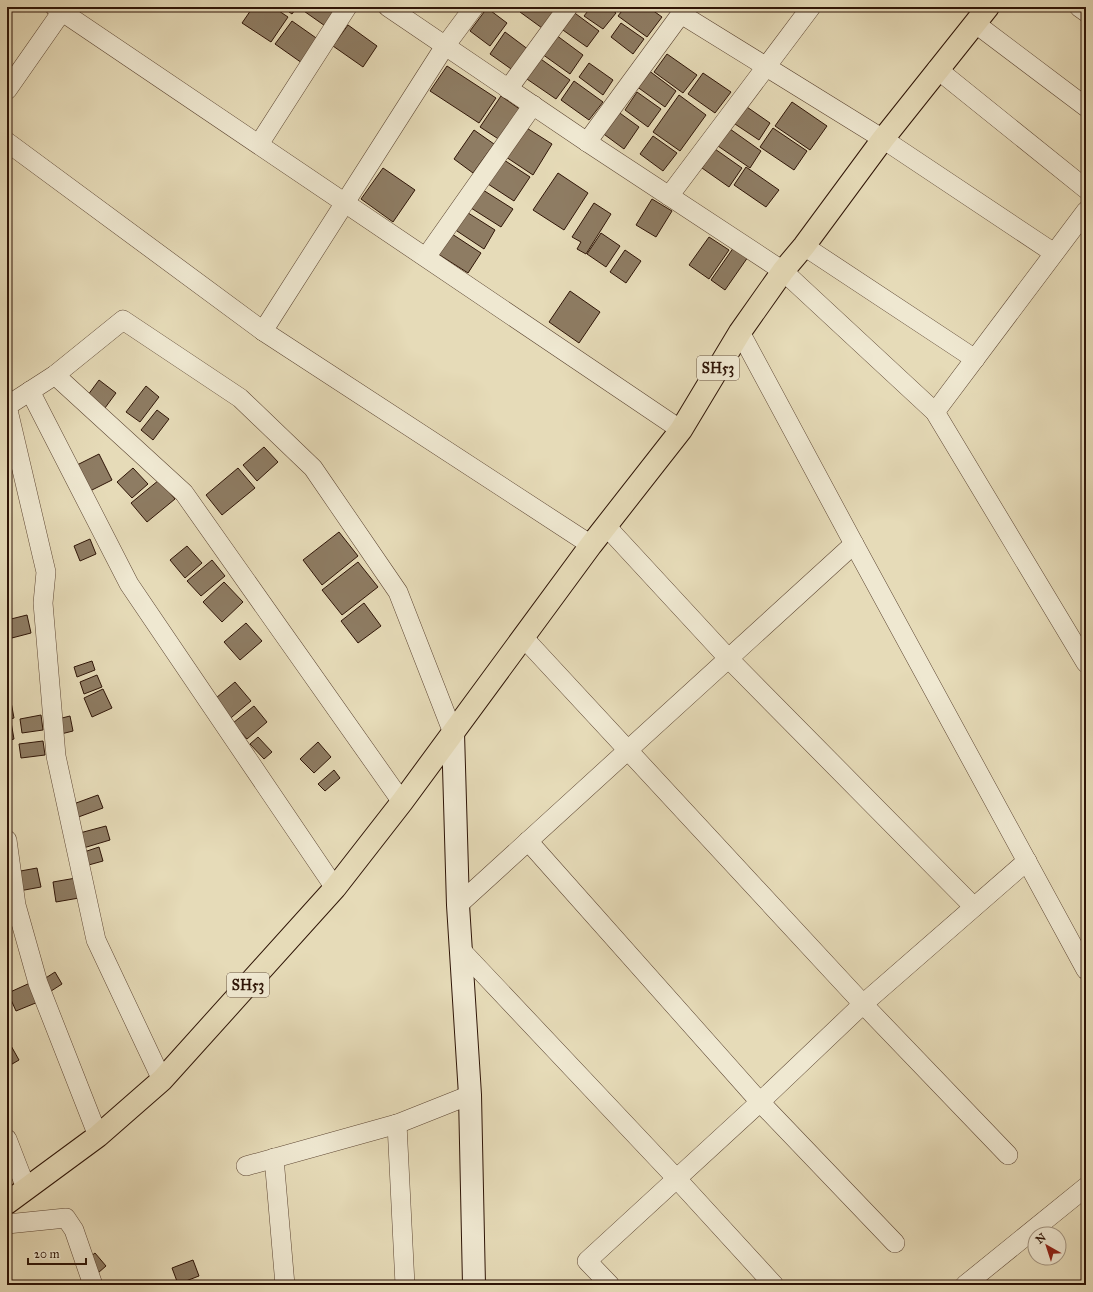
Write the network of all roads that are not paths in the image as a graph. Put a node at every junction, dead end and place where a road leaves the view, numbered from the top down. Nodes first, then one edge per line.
1 (347, 7) edge
2 (474, 7) edge
3 (568, 7) edge
4 (811, 7) edge
5 (1079, 7) edge
6 (392, 8) edge
7 (61, 9) edge
8 (684, 11) edge
9 (1086, 12) edge
10 (982, 15) edge
11 (445, 46) junction
12 (766, 67) junction
13 (937, 69) junction
14 (508, 89) junction
15 (7, 90) edge
16 (533, 105) junction
17 (1086, 107) edge
18 (882, 139) junction
19 (7, 142) edge
20 (587, 142) junction
21 (259, 144) junction
22 (1086, 189) edge
23 (670, 196) junction
24 (345, 203) junction
25 (1086, 211) edge
26 (804, 246) junction
27 (1054, 253) junction
28 (426, 257) junction
29 (783, 271) junction
30 (263, 331) junction
31 (740, 332) junction
32 (975, 358) junction
33 (55, 375) junction
34 (30, 390) junction
35 (7, 406) edge
36 (935, 412) junction
37 (680, 430) junction
38 (606, 526) junction
39 (854, 544) junction
40 (591, 545) junction
41 (523, 637) junction
42 (728, 658) junction
43 (1085, 658) edge
44 (453, 733) junction
45 (628, 750) junction
46 (402, 802) junction
47 (7, 840) edge
48 (528, 841) junction
49 (1027, 861) junction
50 (335, 888) junction
51 (458, 905) junction
52 (974, 907) junction
53 (461, 950) junction
54 (1086, 970) edge
55 (863, 1004) junction
56 (162, 1080) junction
57 (470, 1095) junction
58 (760, 1102) junction
59 (397, 1124) junction
60 (98, 1136) junction
61 (7, 1139) edge
62 (1008, 1155) dead end
63 (274, 1158) junction
64 (246, 1166) dead end
65 (677, 1179) junction
66 (1086, 1186) edge
67 (26, 1188) junction
68 (7, 1203) edge
69 (7, 1224) edge
70 (895, 1243) dead end
71 (93, 1285) edge
72 (284, 1285) edge
73 (405, 1285) edge
74 (474, 1285) edge
75 (610, 1285) edge
76 (774, 1285) edge
77 (965, 1285) edge

1 - 21 street
2 - 11 street
3 - 14 street
4 - 12 street
5 - 9 street
6 - 11 street
7 - 15 street
7 - 21 street
8 - 12 street
8 - 20 street
10 - 13 main road, SH53
10 - 17 street
11 - 14 street
11 - 24 street
12 - 18 street
12 - 23 street
13 - 18 main road, SH53
13 - 22 street
14 - 16 street
16 - 20 street
16 - 28 street
18 - 26 main road, SH53
18 - 27 street
19 - 30 street
20 - 23 street
21 - 24 street
23 - 29 street
24 - 28 street
24 - 30 street
25 - 27 street
26 - 29 main road, SH53
26 - 32 street
27 - 32 street
28 - 37 street
29 - 31 main road, SH53
29 - 36 street
30 - 40 street
31 - 37 main road, SH53
31 - 39 street
32 - 36 street
33 - 34 street
33 - 44 street
33 - 46 street
34 - 35 street
34 - 50 street
35 - 56 street
36 - 43 street
37 - 38 main road, SH53
38 - 40 main road, SH53
38 - 42 street
39 - 42 street
39 - 49 street
40 - 41 main road, SH53
41 - 44 main road, SH53
41 - 45 street
42 - 45 street
42 - 52 street
44 - 46 main road, SH53
44 - 51 street
45 - 48 street
45 - 55 street
46 - 50 main road, SH53
47 - 60 street
48 - 51 street
48 - 58 street
49 - 52 street
49 - 54 street
50 - 56 main road, SH53
51 - 53 street
52 - 55 street
53 - 57 street
53 - 65 street
55 - 58 street
55 - 62 street
56 - 60 main road, SH53
57 - 59 street
57 - 74 street
58 - 65 street
58 - 70 street
59 - 63 street
59 - 73 street
60 - 67 main road, SH53
61 - 67 street
63 - 64 street
63 - 72 street
65 - 75 street
65 - 76 street
66 - 77 street
67 - 68 main road, SH53
69 - 71 street

